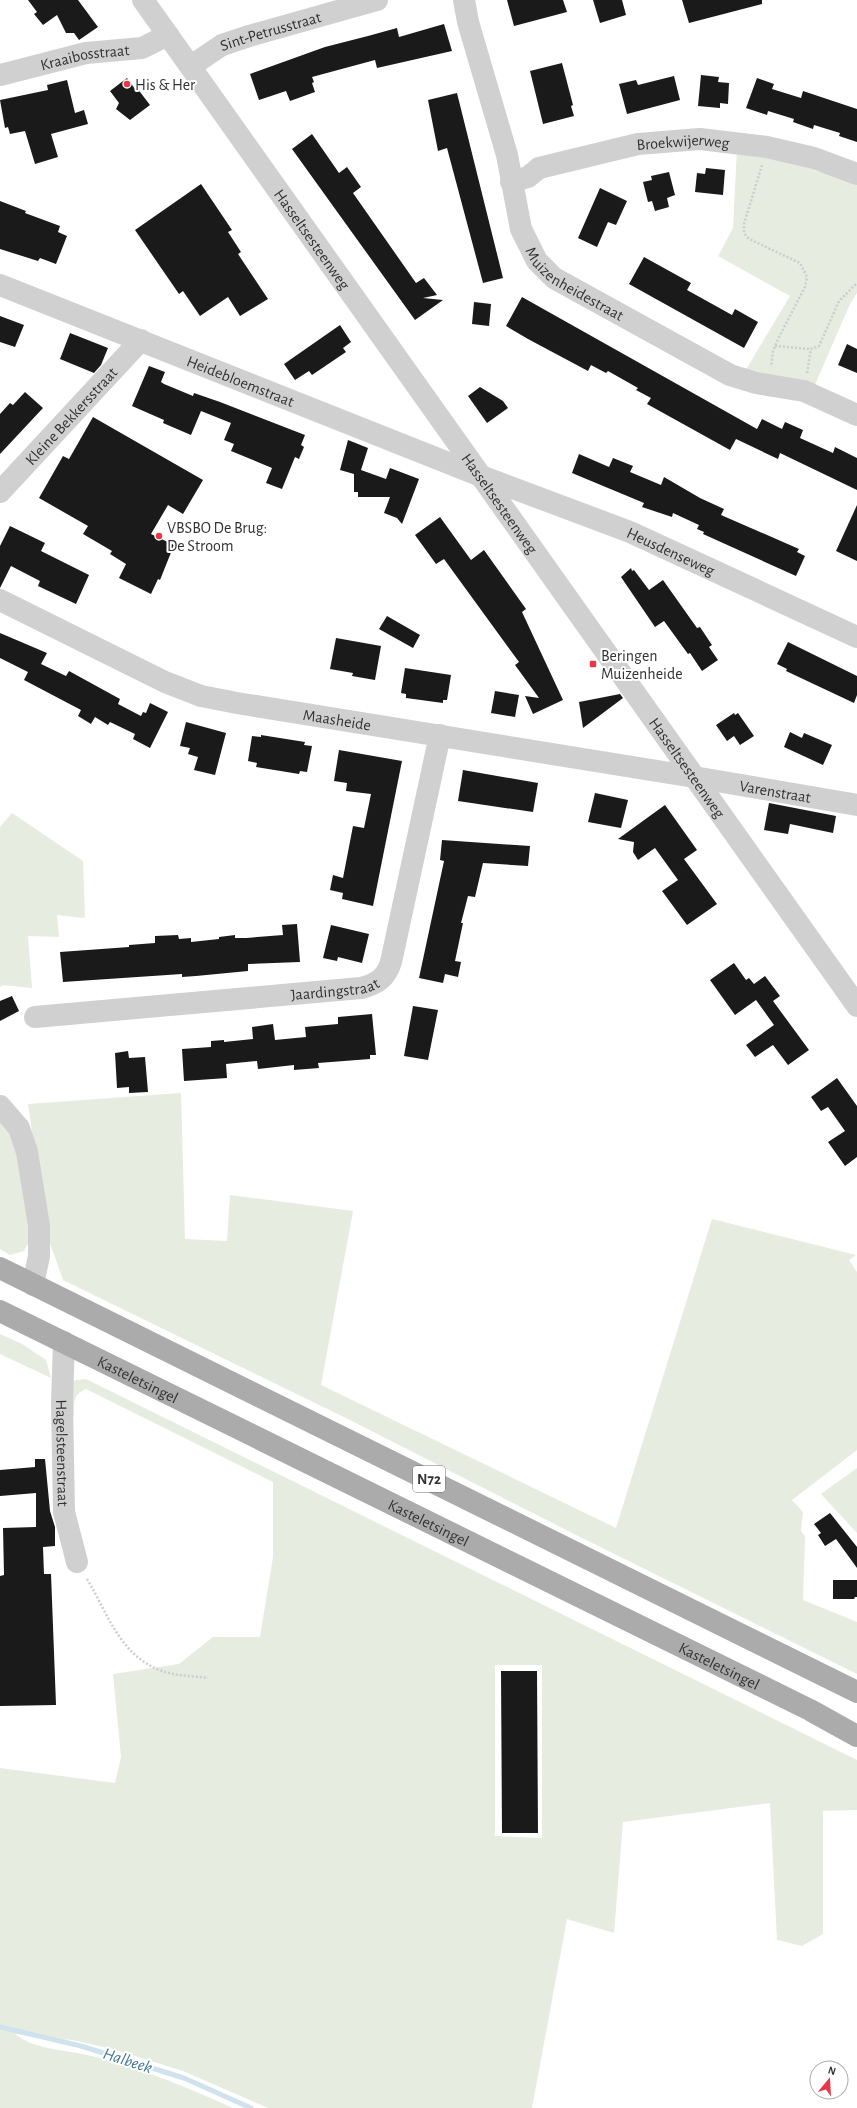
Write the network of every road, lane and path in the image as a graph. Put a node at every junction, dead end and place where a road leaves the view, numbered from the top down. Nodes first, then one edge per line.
1 (143, 0) edge
2 (377, 0) edge
3 (464, 0) edge
4 (168, 35) junction
5 (191, 66) junction
6 (0, 74) edge
7 (767, 147) junction
8 (857, 174) edge
9 (511, 182) junction
10 (857, 283) edge
11 (0, 285) edge
12 (141, 340) junction
13 (775, 346) junction
14 (811, 349) junction
15 (771, 385) junction
16 (804, 391) junction
17 (857, 415) edge
18 (481, 476) junction
19 (0, 492) edge
20 (0, 600) edge
21 (857, 637) edge
22 (440, 735) junction
23 (694, 777) junction
24 (857, 805) edge
25 (857, 1006) edge
26 (35, 1018) dead end
27 (0, 1106) edge
28 (0, 1268) edge
29 (34, 1285) junction
30 (0, 1311) edge
31 (64, 1342) junction
32 (77, 1562) joint
33 (208, 1678) dead end
34 (857, 1692) edge
35 (857, 1736) edge

1 - 4 street, Hasseltsesteenweg
2 - 5 street, Sint-Petrusstraat
3 - 9 street, Muizenheidestraat
4 - 5 street, Hasseltsesteenweg
4 - 6 street, Kraaibosstraat
5 - 18 street, Hasseltsesteenweg
7 - 8 street, Broekwijerweg
7 - 9 street, Broekwijerweg
7 - 13 path
9 - 15 street, Muizenheidestraat
10 - 14 path
11 - 12 street, Heidebloemstraat
12 - 18 street, Heidebloemstraat
12 - 19 street, Kleine Bekkersstraat
13 - 14 path
13 - 15 path
14 - 16 path
15 - 16 street, Muizenheidestraat
16 - 17 street, Muizenheidestraat
18 - 21 street, Heusdenseweg
18 - 23 street, Hasseltsesteenweg
20 - 22 street, Maasheide
22 - 23 street, Maasheide
22 - 26 street, Jaardingstraat
23 - 24 street, Varenstraat
23 - 25 street, Hasseltsesteenweg
27 - 29 street
28 - 29 main road, N72
29 - 34 main road, N72
30 - 31 main road, Kasteletsingel / N72
31 - 32 street, Hagelsteenstraat
31 - 35 main road, Kasteletsingel / N72
32 - 33 path

